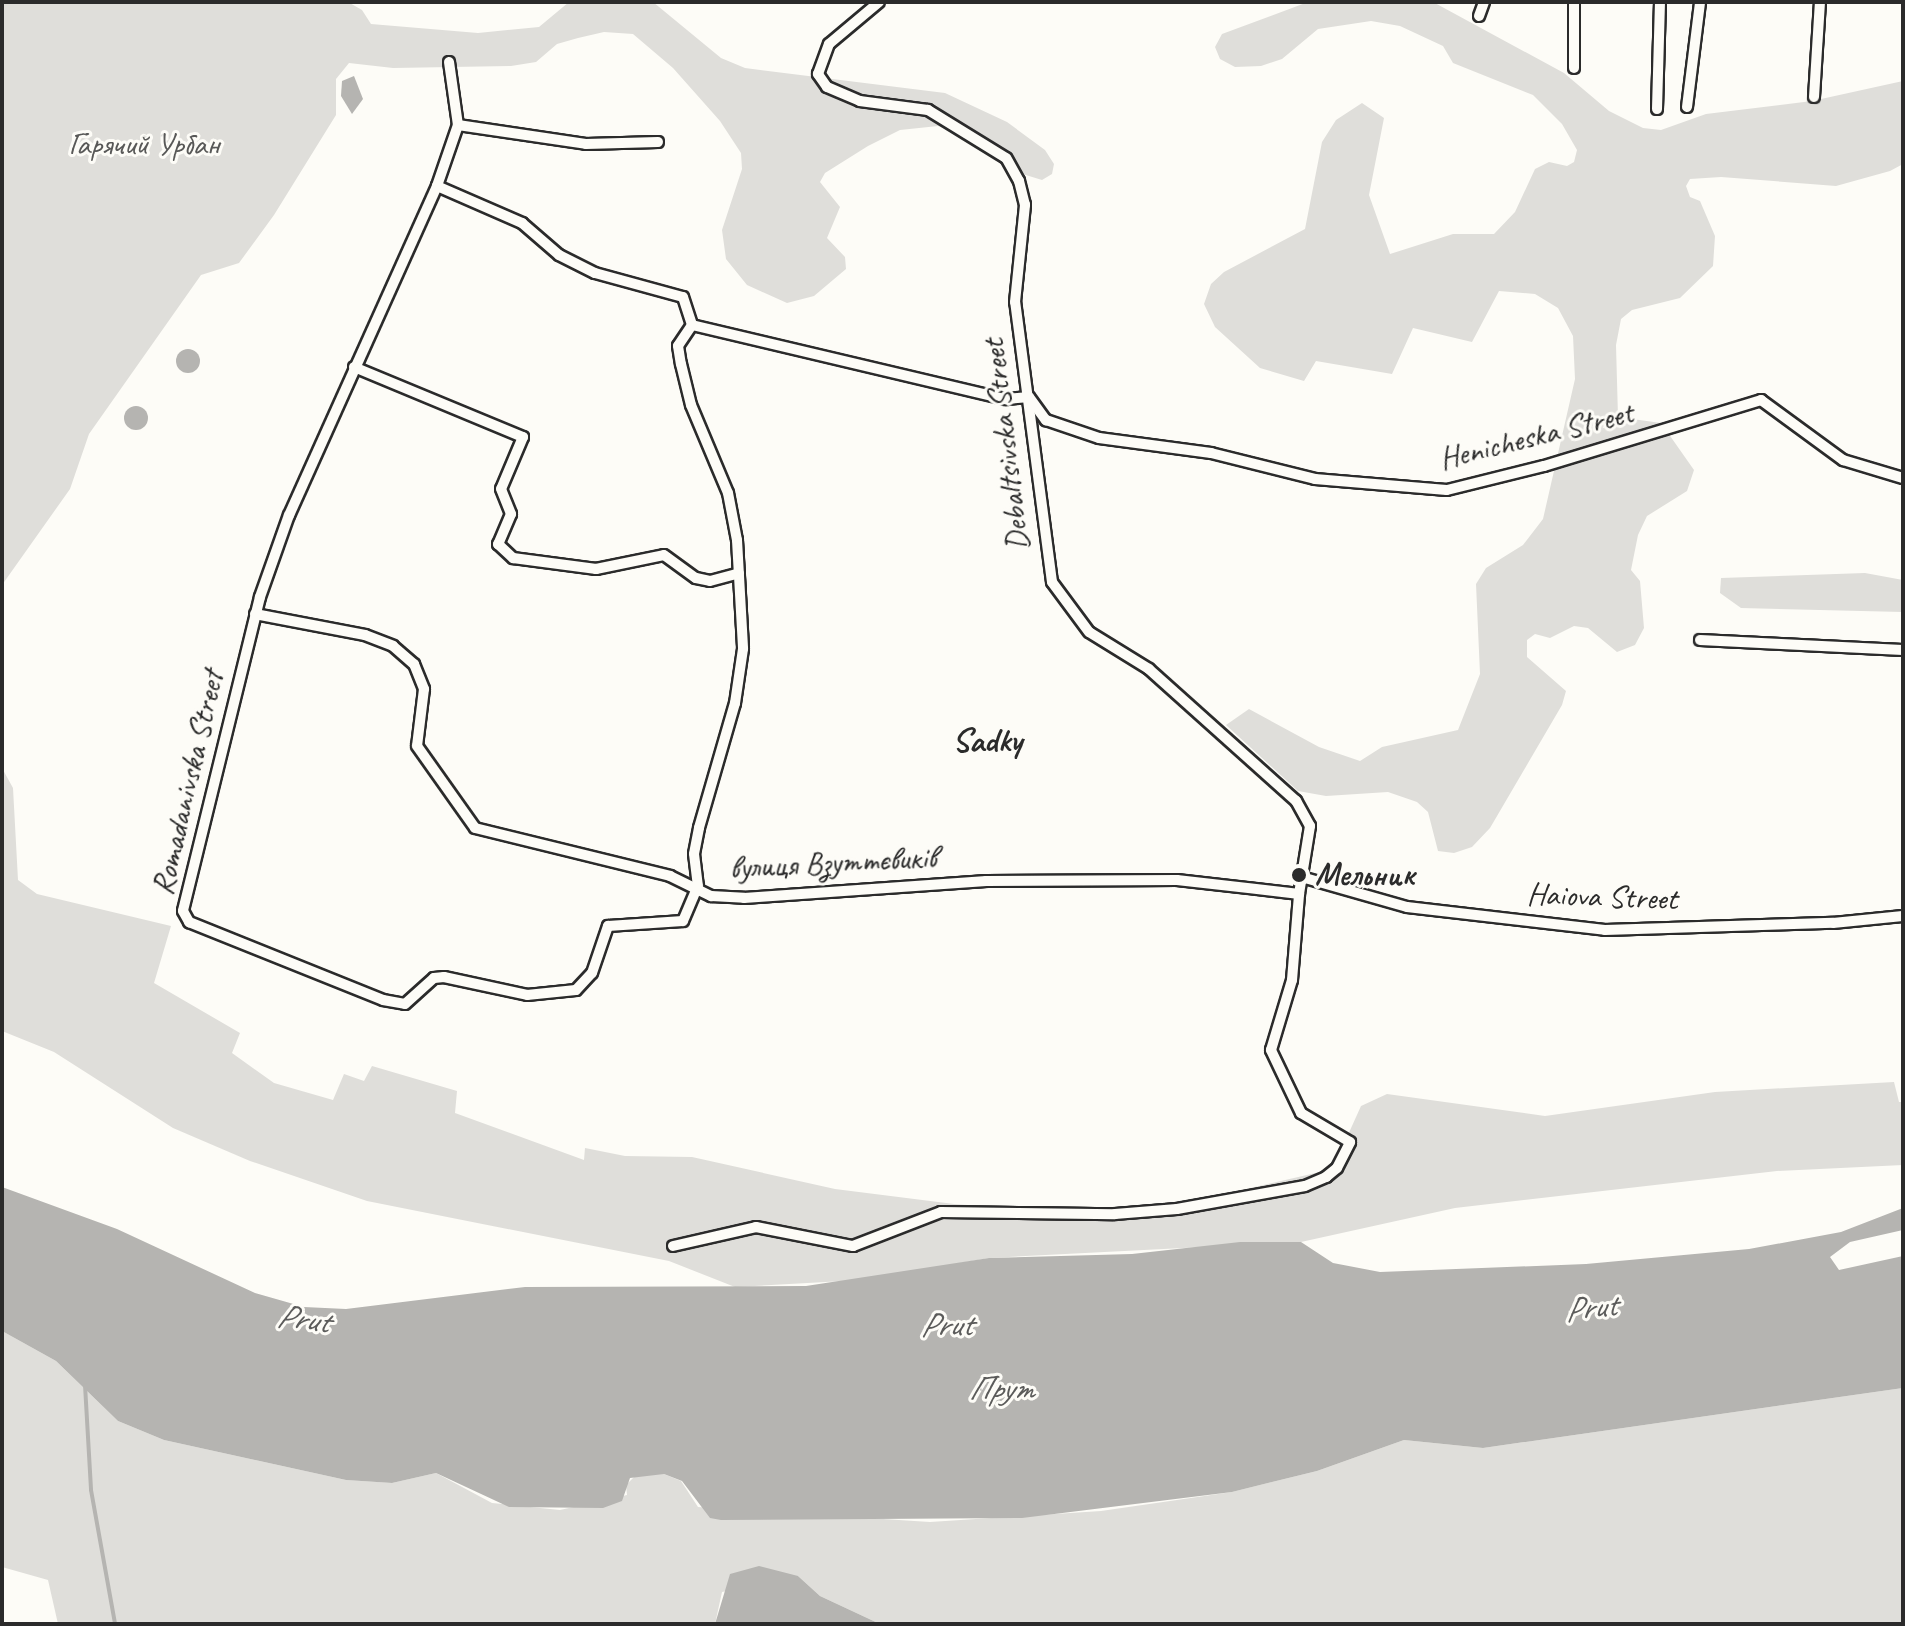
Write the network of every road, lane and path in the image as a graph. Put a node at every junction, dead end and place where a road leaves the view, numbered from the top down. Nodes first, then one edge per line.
1 (879, 2) edge
2 (1484, 2) edge
3 (1574, 2) edge
4 (1660, 2) edge
5 (1700, 2) edge
6 (1820, 2) edge
7 (1479, 16) dead end
8 (449, 62) dead end
9 (1574, 68) dead end
10 (1814, 97) dead end
11 (1687, 107) dead end
12 (1657, 109) dead end
13 (458, 125) junction
14 (658, 142) dead end
15 (437, 186) junction
16 (692, 325) junction
17 (354, 367) junction
18 (1029, 397) junction
19 (1903, 478) edge
20 (739, 573) junction
21 (255, 614) junction
22 (1700, 640) dead end
23 (1903, 650) edge
24 (1305, 878) junction
25 (698, 886) junction
26 (1299, 894) junction
27 (1903, 916) edge
28 (673, 1246) dead end

1 - 18 street, Debaltsivska Street
2 - 7 street
3 - 9 street
4 - 12 street
5 - 11 street
6 - 10 street
8 - 13 street
13 - 14 street
13 - 15 street, Romadanivska Street
15 - 16 street
15 - 17 street, Romadanivska Street
16 - 18 street
16 - 20 street, вулиця Взуттєвиків
17 - 20 street
17 - 21 street, Romadanivska Street
18 - 19 street, Henicheska Street
18 - 24 street, Debaltsivska Street
20 - 25 street, вулиця Взуттєвиків
21 - 25 street
21 - 25 street, Romadanivska Street
22 - 23 street
24 - 26 street
24 - 27 street, Haiova Street
25 - 26 street, вулиця Взуттєвиків
26 - 28 street

